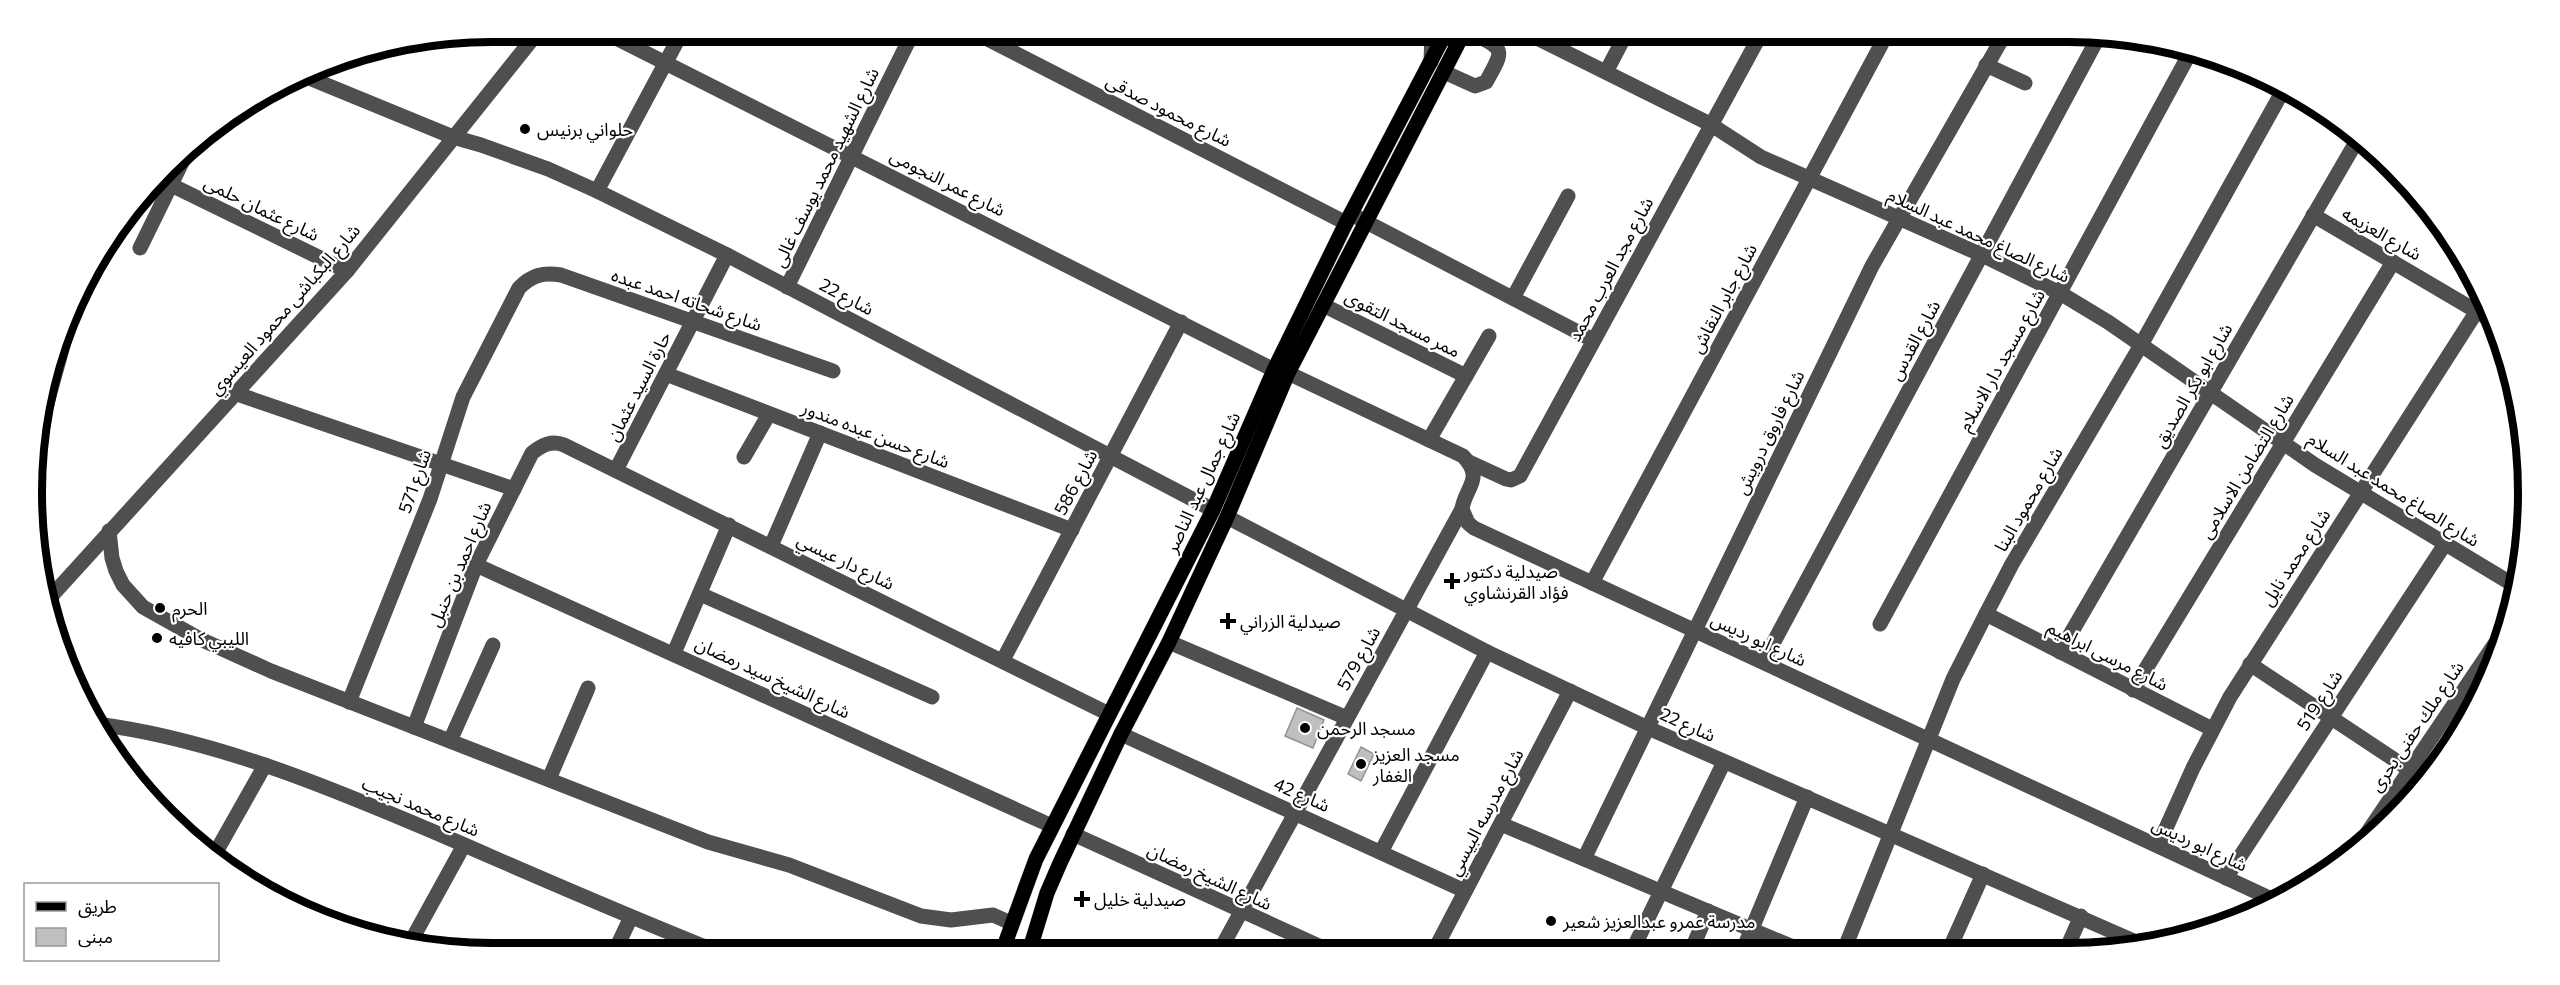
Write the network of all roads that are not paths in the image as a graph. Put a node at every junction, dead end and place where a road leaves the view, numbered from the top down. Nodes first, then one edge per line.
1 (530, 42) edge
2 (625, 42) edge
3 (677, 42) edge
4 (908, 42) edge
5 (994, 42) edge
6 (1432, 42) edge
7 (1441, 42) edge
8 (1459, 42) edge
9 (1489, 42) edge
10 (1545, 42) edge
11 (1622, 42) edge
12 (1756, 42) edge
13 (1883, 42) edge
14 (2000, 42) edge
15 (2095, 43) edge
16 (2180, 56) edge
17 (666, 62) junction
18 (1431, 62) junction
19 (1986, 65) junction
20 (1444, 72) junction
21 (1606, 72) junction
22 (313, 79) edge
23 (2025, 83) dead end
24 (2280, 95) edge
25 (1710, 124) junction
26 (453, 137) junction
27 (2354, 145) edge
28 (852, 156) junction
29 (1809, 178) junction
30 (166, 182) edge
31 (597, 191) junction
32 (1568, 196) dead end
33 (2313, 215) junction
34 (1898, 218) junction
35 (1348, 219) junction
36 (1366, 222) junction
37 (140, 248) dead end
38 (727, 255) junction
39 (1982, 255) junction
40 (2393, 262) junction
41 (347, 271) junction
42 (528, 279) joint
43 (787, 287) junction
44 (2060, 293) junction
45 (1513, 298) junction
46 (2477, 303) edge
47 (1323, 304) junction
48 (2478, 307) edge
49 (693, 321) junction
50 (1181, 322) junction
51 (1489, 336) dead end
52 (1593, 340) junction
53 (2141, 345) junction
54 (833, 371) dead end
55 (1281, 371) junction
56 (666, 374) junction
57 (1466, 376) junction
58 (2210, 392) junction
59 (237, 394) junction
60 (769, 414) junction
61 (820, 433) junction
62 (1429, 440) junction
63 (2283, 443) junction
64 (564, 445) joint
65 (744, 457) dead end
66 (1110, 457) junction
67 (1469, 462) junction
68 (442, 464) junction
69 (616, 470) junction
70 (514, 489) junction
71 (2359, 493) junction
72 (1462, 510) junction
73 (1220, 513) junction
74 (729, 525) junction
75 (1072, 530) junction
76 (109, 531) junction
77 (2445, 544) junction
78 (771, 546) junction
79 (476, 565) junction
80 (2509, 582) edge
81 (1592, 584) junction
82 (54, 593) edge
83 (700, 594) junction
84 (1407, 611) junction
85 (1986, 614) junction
86 (1880, 624) dead end
87 (1695, 631) junction
88 (1169, 642) junction
89 (493, 645) dead end
90 (1487, 652) junction
91 (2060, 652) junction
92 (674, 653) junction
93 (2488, 655) edge
94 (1003, 660) junction
95 (1763, 662) junction
96 (2250, 664) junction
97 (588, 688) dead end
98 (2133, 690) junction
99 (1570, 692) junction
100 (932, 697) dead end
101 (349, 702) junction
102 (1109, 714) junction
103 (1347, 718) junction
104 (2331, 718) junction
105 (107, 726) edge
106 (414, 727) junction
107 (1648, 728) junction
108 (2212, 729) junction
109 (1121, 734) junction
110 (1929, 740) junction
111 (450, 741) junction
112 (1724, 762) junction
113 (265, 765) junction
114 (2410, 770) junction
115 (549, 778) junction
116 (1807, 797) junction
117 (1296, 812) junction
118 (2375, 821) edge
119 (1500, 824) junction
120 (1052, 826) junction
121 (1073, 834) junction
122 (1891, 834) junction
123 (464, 845) junction
124 (2158, 846) junction
125 (218, 850) edge
126 (1381, 852) junction
127 (1584, 859) junction
128 (1983, 874) junction
129 (2226, 878) junction
130 (1465, 891) junction
131 (1661, 891) junction
132 (2267, 897) edge
133 (1708, 911) junction
134 (1241, 912) junction
135 (2081, 916) junction
136 (631, 917) junction
137 (1011, 923) junction
138 (1752, 930) junction
139 (414, 936) edge
140 (2130, 938) edge
141 (619, 943) edge
142 (695, 943) edge
143 (1005, 943) edge
144 (1032, 943) edge
145 (1224, 943) edge
146 (1312, 943) edge
147 (1438, 943) edge
148 (1636, 943) edge
149 (1694, 943) edge
150 (1746, 943) edge
151 (1782, 943) edge
152 (1847, 943) edge
153 (1952, 943) edge
154 (2069, 943) edge

1 - 26 street, شارع البكباشى محمود العيسوي
2 - 17 street, شارع عمر النجومى
3 - 17 street
4 - 28 street, شارع الشهيد محمد يوسف غالى
5 - 35 street, شارع محمود صدقى
6 - 18 street
7 - 18 main road, شارع جمال عبد الناصر
8 - 20 main road, شارع جمال عبد الناصر
9 - 20 street
10 - 21 street, شارع الصاغ محمد عبد السلام
11 - 21 street
12 - 25 street, شارع مجد العرب محمد
13 - 29 street, شارع جابر النقاش
14 - 19 street, شارع فاروق درويش
15 - 39 street, شارع القدس
16 - 44 street, شارع مسجد دار الاسلام
17 - 28 street, شارع عمر النجومى
17 - 31 street
18 - 35 main road, شارع جمال عبد الناصر
19 - 23 street
19 - 34 street, شارع فاروق درويش
20 - 36 main road, شارع جمال عبد الناصر
21 - 25 street, شارع الصاغ محمد عبد السلام
22 - 26 street, شارع 22
24 - 53 street, شارع محمود البنا
25 - 29 street, شارع الصاغ محمد عبد السلام
25 - 52 street, شارع مجد العرب محمد
26 - 31 street, شارع 22
26 - 41 street, شارع البكباشى محمود العيسوي
27 - 33 street, شارع ابو بكر الصديق
28 - 43 street, شارع الشهيد محمد يوسف غالى
28 - 50 street, شارع عمر النجومى
29 - 34 street, شارع الصاغ محمد عبد السلام
29 - 81 street, شارع جابر النقاش
30 - 37 street
30 - 41 street, شارع عثمان حلمى
31 - 38 street, شارع 22
32 - 45 street
33 - 40 street, شارع العزيمه
33 - 58 street, شارع ابو بكر الصديق
34 - 39 street, شارع الصاغ محمد عبد السلام
34 - 87 street, شارع فاروق درويش
35 - 36 street, شارع محمود صدقى
35 - 55 main road, شارع جمال عبد الناصر
36 - 45 street, شارع محمود صدقى
36 - 47 main road, شارع جمال عبد الناصر
38 - 43 street, شارع 22
38 - 49 street, حارة السيد عثمان
39 - 44 street, شارع الصاغ محمد عبد السلام
39 - 95 street, شارع القدس
40 - 46 street, شارع العزيمه
40 - 63 street, شارع التضامن الاسلامى
41 - 59 street, شارع البكباشى محمود العيسوي
42 - 49 street, شارع شحاته احمد عبده
42 - 68 street, شارع 571
43 - 66 street, شارع 22
44 - 53 street, شارع الصاغ محمد عبد السلام
44 - 86 street, شارع مسجد دار الاسلام
45 - 52 street, شارع محمود صدقى
47 - 55 main road, شارع جمال عبد الناصر
47 - 57 street, ممر مسجد التقوى
48 - 71 street, شارع محمد نايل
49 - 54 street, شارع شحاته احمد عبده
49 - 56 street, حارة السيد عثمان
50 - 55 street, شارع عمر النجومى
50 - 66 street, شارع 586
51 - 57 street
52 - 67 street, شارع مجد العرب محمد
53 - 58 street, شارع الصاغ محمد عبد السلام
53 - 85 street, شارع محمود البنا
55 - 62 street
55 - 73 main road, شارع جمال عبد الناصر
56 - 60 street, شارع حسن عبده مندور
56 - 69 street, حارة السيد عثمان
57 - 62 street
58 - 63 street, شارع الصاغ محمد عبد السلام
58 - 91 street, شارع ابو بكر الصديق
59 - 68 street
59 - 76 street, شارع البكباشى محمود العيسوي
60 - 61 street, شارع حسن عبده مندور
60 - 65 street
61 - 75 street, شارع حسن عبده مندور
61 - 78 street
62 - 67 street
63 - 71 street, شارع الصاغ محمد عبد السلام
63 - 98 street, شارع التضامن الاسلامى
64 - 69 street, شارع دار عيسي
64 - 70 street, شارع احمد بن حنبل
66 - 73 street, شارع 22
66 - 75 street, شارع 586
67 - 72 street
68 - 70 street
68 - 101 street, شارع 571
69 - 74 street, شارع دار عيسي
70 - 79 street, شارع احمد بن حنبل
71 - 77 street, شارع الصاغ محمد عبد السلام
71 - 96 street, شارع محمد نايل
72 - 81 street, شارع ابو رديس
72 - 84 street, شارع 579
73 - 84 street, شارع 22
73 - 88 main road, شارع جمال عبد الناصر
73 - 102 main road, شارع جمال عبد الناصر
74 - 78 street, شارع دار عيسي
74 - 83 street
75 - 94 street, شارع 586
76 - 82 street, شارع البكباشى محمود العيسوي
76 - 101 street
77 - 80 street, شارع الصاغ محمد عبد السلام
77 - 104 street, شارع 519
78 - 94 street, شارع دار عيسي
79 - 92 street, شارع الشيخ سيد رمضان
79 - 106 street, شارع احمد بن حنبل
81 - 87 street, شارع ابو رديس
83 - 92 street
83 - 100 street
84 - 90 street, شارع 22
84 - 103 street, شارع 579
85 - 91 street, شارع مرسى ابراهيم
85 - 110 street, شارع محمود البنا
87 - 95 street, شارع ابو رديس
87 - 107 street, شارع فاروق درويش
88 - 103 street
88 - 109 main road, شارع جمال عبد الناصر
89 - 111 street
90 - 99 street, شارع 22
90 - 126 street
91 - 98 street, شارع مرسى ابراهيم
92 - 120 street, شارع الشيخ سيد رمضان
93 - 114 street, شارع ملك حفنى بحرى
94 - 102 street, شارع دار عيسي
95 - 110 street, شارع ابو رديس
96 - 104 street
96 - 108 street, شارع محمد نايل
97 - 115 street
98 - 108 street, شارع مرسى ابراهيم
99 - 107 street, شارع 22
99 - 119 street, شارع مدرسه البيسي
101 - 106 street
102 - 120 main road, شارع جمال عبد الناصر
103 - 117 street, شارع 579
104 - 114 street
104 - 129 street, شارع 519
105 - 113 street, شارع محمد نجيب
106 - 111 street
107 - 112 street, شارع 22
107 - 127 street, شارع فاروق درويش
108 - 124 street, شارع محمد نايل
109 - 117 street, شارع 42
109 - 121 main road, شارع جمال عبد الناصر
110 - 122 street, شارع محمود البنا
110 - 124 street, شارع ابو رديس
111 - 115 street
112 - 116 street, شارع 22
112 - 131 street
113 - 123 street, شارع محمد نجيب
113 - 125 street
114 - 118 street, شارع ملك حفنى بحرى
115 - 137 street
116 - 122 street, شارع 22
116 - 138 street
117 - 126 street, شارع 42
117 - 134 street, شارع 579
119 - 127 street
119 - 130 street, شارع مدرسه البيسي
120 - 137 main road, شارع جمال عبد الناصر
121 - 134 street, شارع الشيخ رمضان
121 - 144 main road, شارع جمال عبد الناصر
122 - 128 street, شارع 22
122 - 152 street, شارع محمود البنا
123 - 136 street, شارع محمد نجيب
123 - 139 street
124 - 129 street, شارع ابو رديس
126 - 130 street, شارع 42
127 - 131 street
128 - 135 street, شارع 22
128 - 153 street
129 - 132 street, شارع ابو رديس
130 - 147 street, شارع مدرسه البيسي
131 - 133 street
131 - 148 street
133 - 138 street
133 - 149 street
134 - 145 street, شارع 579
134 - 146 street, شارع الشيخ رمضان
135 - 140 street, شارع 22
135 - 154 street
136 - 141 street
136 - 142 street, شارع محمد نجيب
137 - 143 main road, شارع جمال عبد الناصر
138 - 150 street
138 - 151 street

